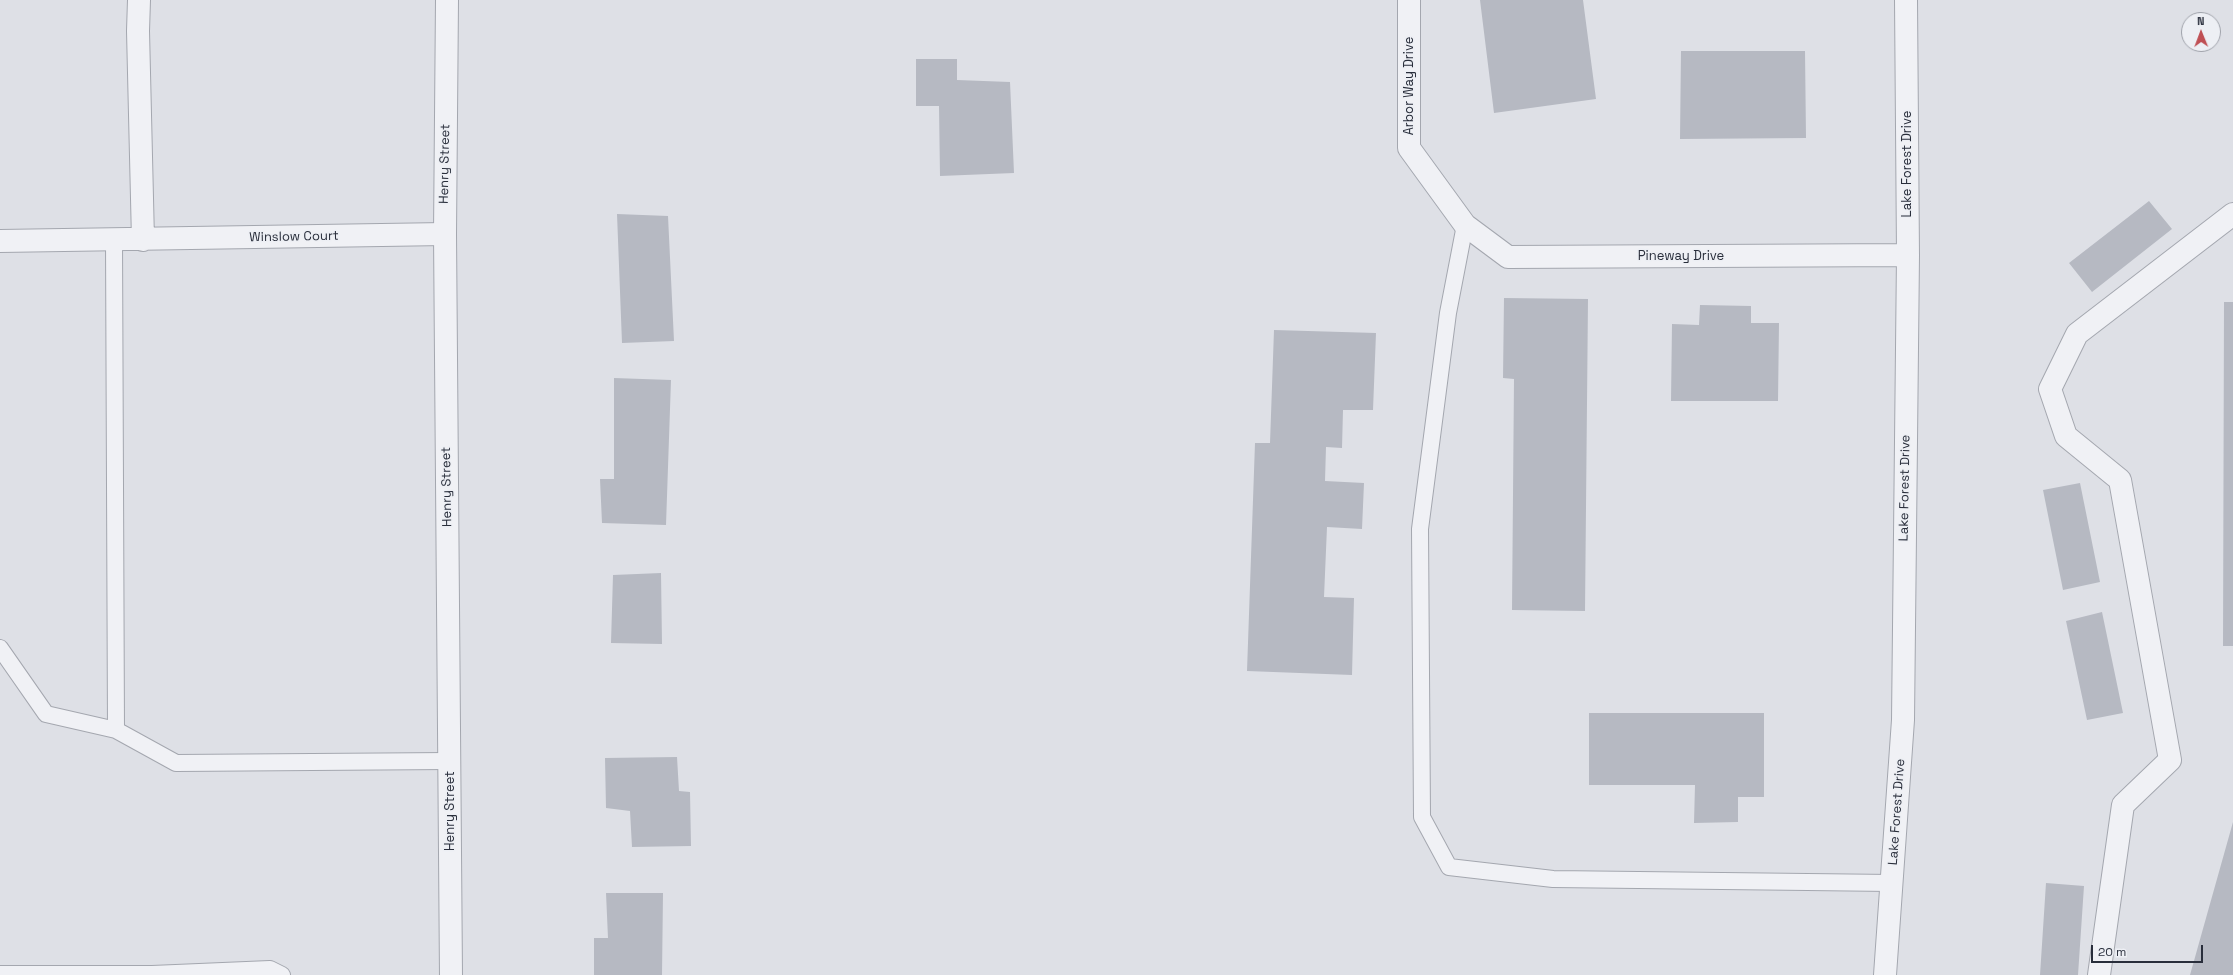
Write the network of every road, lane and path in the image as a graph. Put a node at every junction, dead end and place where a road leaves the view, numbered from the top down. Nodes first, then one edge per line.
1 (139, 0) edge
2 (447, 0) edge
3 (1409, 0) edge
4 (1906, 0) edge
5 (2233, 214) edge
6 (1466, 225) junction
7 (445, 234) junction
8 (114, 240) junction
9 (143, 240) junction
10 (0, 241) edge
11 (1908, 255) junction
12 (0, 648) edge
13 (116, 730) junction
14 (449, 761) junction
15 (1892, 883) junction
16 (0, 974) edge
17 (152, 975) edge
18 (282, 975) edge
19 (451, 975) edge
20 (1885, 975) edge
21 (2099, 975) edge

1 - 9 street
2 - 7 street, Henry Street
3 - 6 street, Arbor Way Drive
4 - 11 street, Lake Forest Drive
5 - 21 street
6 - 11 street, Pineway Drive
6 - 15 lane
7 - 9 street, Winslow Court
7 - 14 street, Henry Street
8 - 9 street, Winslow Court
8 - 10 street, Winslow Court
8 - 13 lane
11 - 15 street, Lake Forest Drive
12 - 13 lane
13 - 14 lane
14 - 19 street, Henry Street
15 - 20 street, Lake Forest Drive
16 - 17 lane
17 - 18 lane

